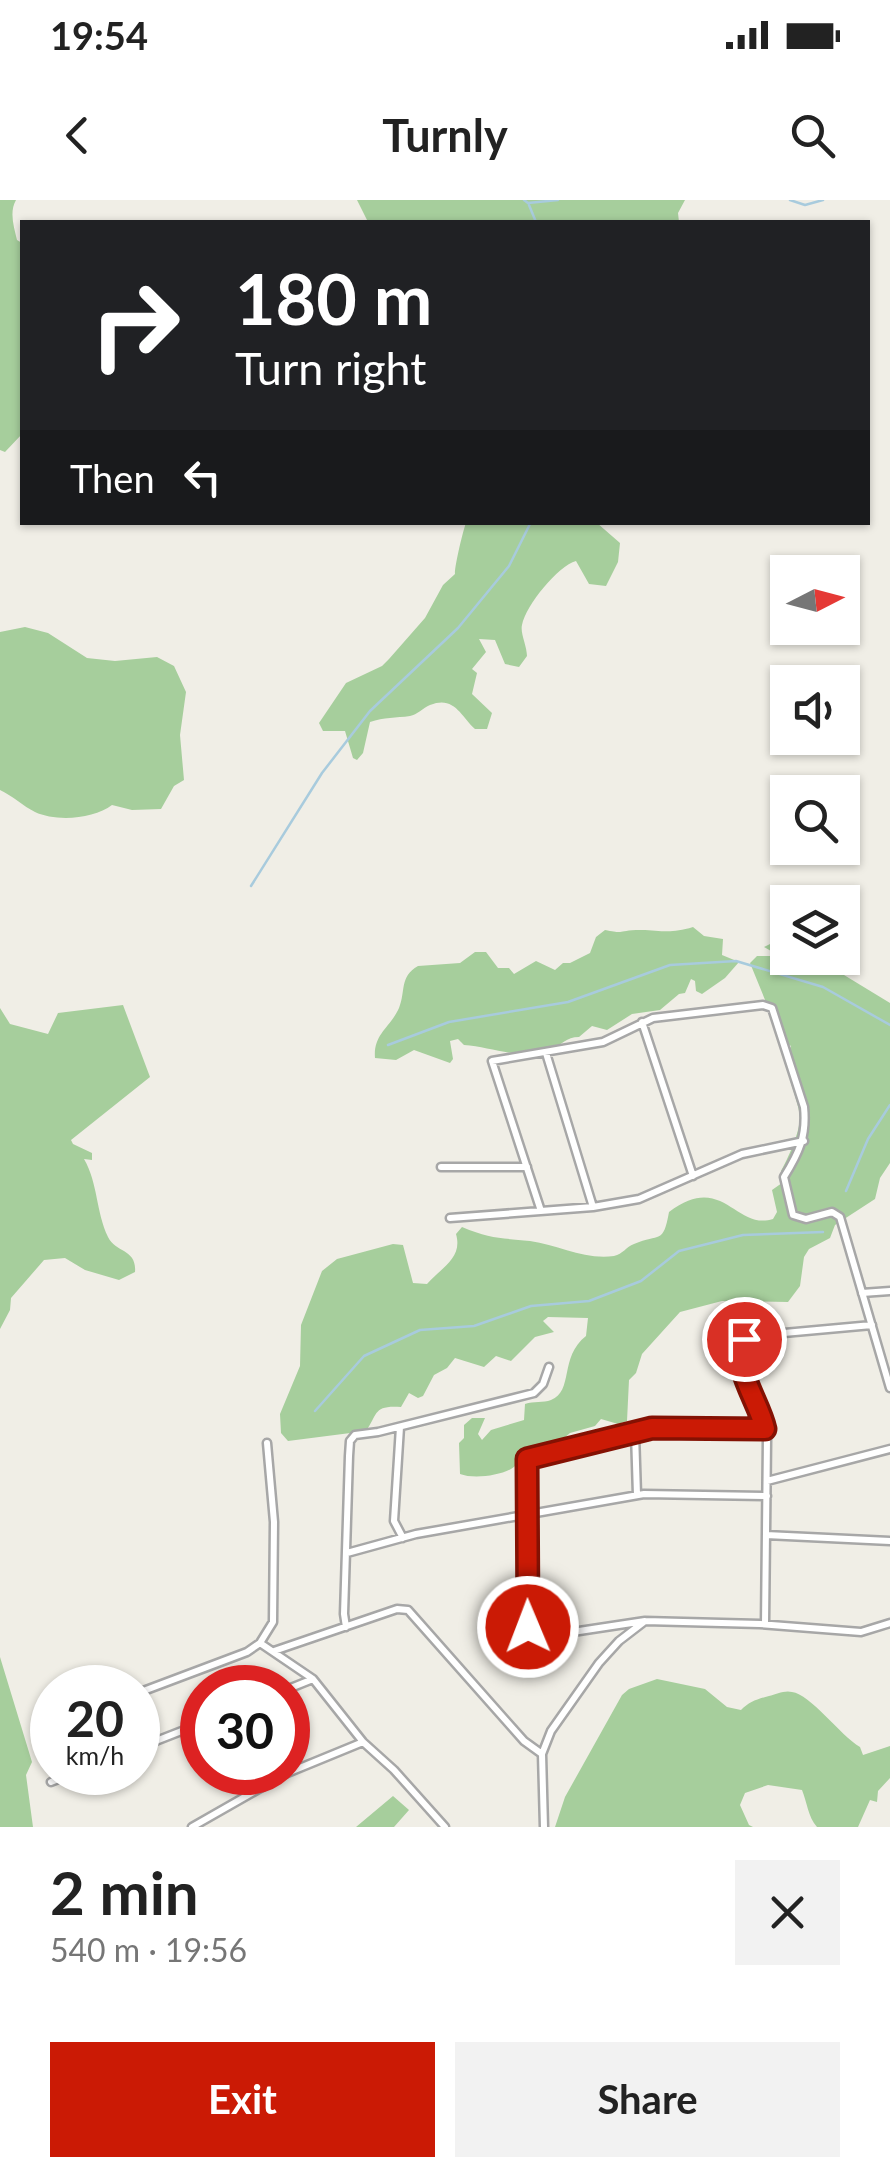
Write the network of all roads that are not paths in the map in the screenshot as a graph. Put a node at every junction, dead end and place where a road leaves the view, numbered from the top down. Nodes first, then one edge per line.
1 (642, 1022) junction
2 (546, 1053) junction
3 (804, 1141) junction
4 (441, 1168) dead end
5 (527, 1168) junction
6 (693, 1176) junction
7 (593, 1207) junction
8 (541, 1212) junction
9 (450, 1218) dead end
10 (890, 1292) edge
11 (862, 1293) junction
12 (872, 1325) junction
13 (549, 1368) dead end
14 (889, 1383) edge
15 (400, 1427) junction
16 (765, 1429) junction
17 (635, 1433) junction
18 (267, 1443) dead end
19 (890, 1449) edge
20 (767, 1481) junction
21 (637, 1495) junction
22 (767, 1496) junction
23 (527, 1514) junction
24 (766, 1536) junction
25 (402, 1538) junction
26 (890, 1541) edge
27 (347, 1553) junction
28 (645, 1620) junction
29 (890, 1622) edge
30 (765, 1624) junction
31 (346, 1627) junction
32 (260, 1644) junction
33 (274, 1652) junction
34 (313, 1679) junction
35 (310, 1680) edge
36 (160, 1686) edge
37 (363, 1742) junction
38 (542, 1754) junction
39 (192, 1827) edge
40 (445, 1827) edge
41 (544, 1827) edge

1 - 2 street
1 - 3 street
1 - 6 street
2 - 5 street
2 - 7 street
3 - 6 street
3 - 11 street
4 - 5 street
5 - 8 street
6 - 7 street
7 - 8 street
8 - 9 street
10 - 11 street
11 - 12 street
12 - 14 street
12 - 16 street
13 - 15 street
15 - 25 street
15 - 27 street
16 - 17 street
16 - 20 street
17 - 21 street
17 - 23 street
18 - 32 street
19 - 20 street
20 - 22 street
21 - 22 street
21 - 23 street
22 - 24 street
23 - 25 street
23 - 28 street
24 - 26 street
24 - 30 street
25 - 27 street
27 - 31 street
28 - 30 street
28 - 38 street
29 - 30 street
31 - 33 street
31 - 38 street
32 - 33 street
32 - 36 street
33 - 34 street
34 - 35 street
34 - 37 street
37 - 39 street
37 - 40 street
38 - 41 street

